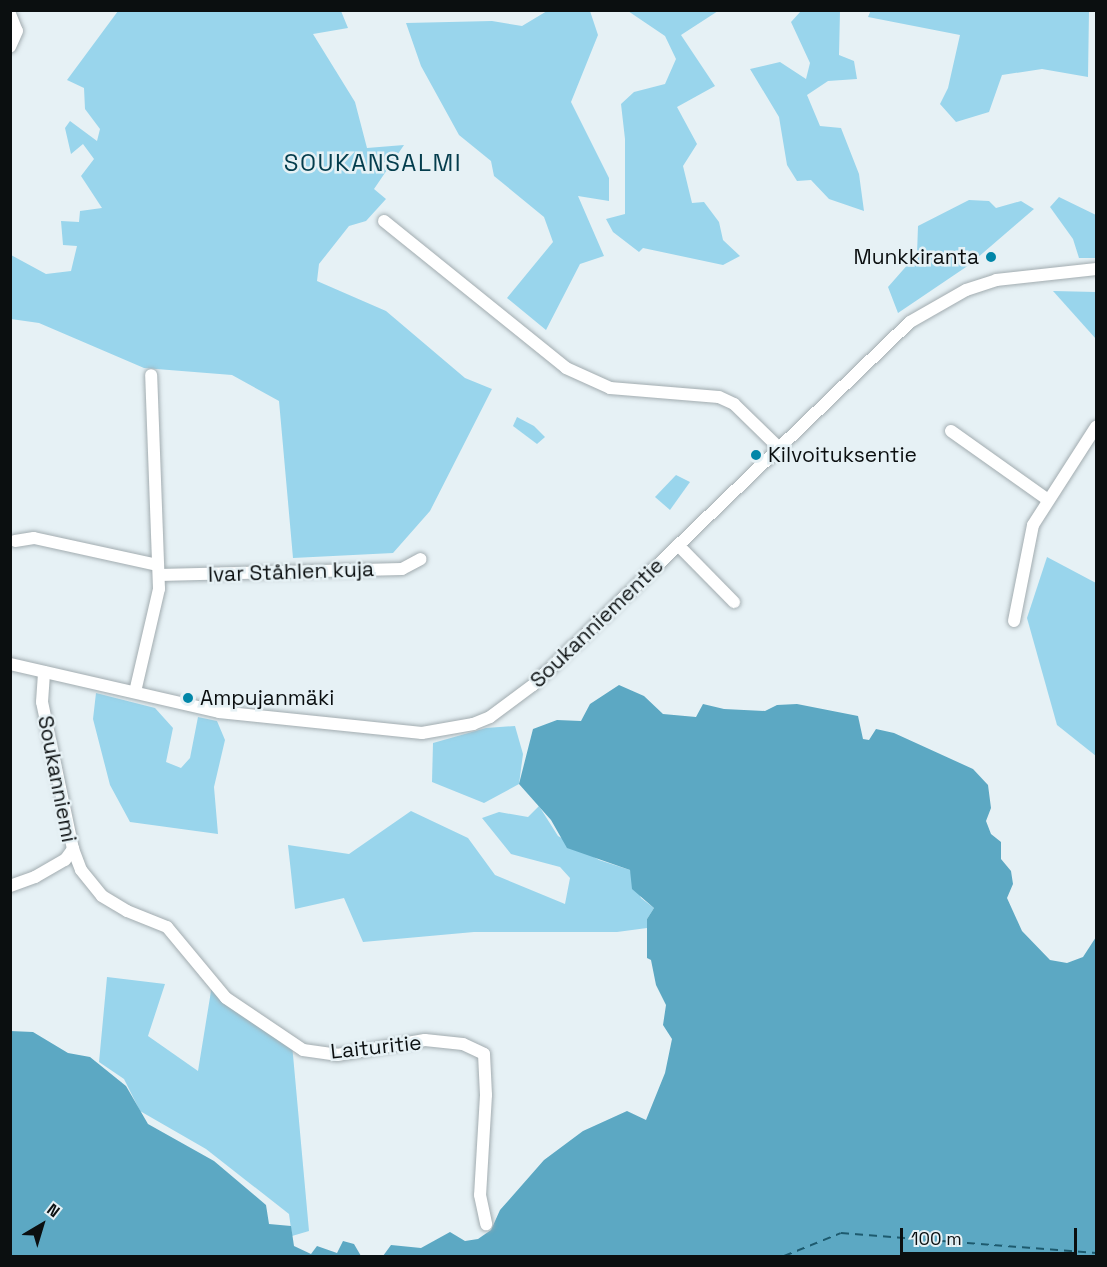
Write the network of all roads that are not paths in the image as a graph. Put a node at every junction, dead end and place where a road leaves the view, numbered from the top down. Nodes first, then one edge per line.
1 (10, 14) edge
2 (10, 47) edge
3 (384, 221) dead end
4 (1096, 269) edge
5 (151, 375) dead end
6 (1096, 427) edge
7 (951, 431) dead end
8 (777, 446) junction
9 (1048, 500) junction
10 (15, 541) dead end
11 (678, 545) junction
12 (421, 559) dead end
13 (158, 570) junction
14 (734, 602) dead end
15 (1014, 621) dead end
16 (10, 664) edge
17 (44, 672) junction
18 (135, 692) junction
19 (74, 849) junction
20 (10, 886) edge
21 (486, 1224) dead end

1 - 2 street
3 - 8 street
4 - 8 street, Soukanniementie
5 - 13 street
6 - 9 street
7 - 9 street
8 - 11 street, Soukanniementie
9 - 15 street
10 - 13 street, Ivar Ståhlen kuja
11 - 14 street
11 - 18 street, Soukanniementie
12 - 13 street, Ivar Ståhlen kuja
13 - 18 street
16 - 17 street, Soukanniementie
17 - 18 street, Soukanniementie
17 - 19 street, Soukanniemi
19 - 20 street, Soukanniemi
19 - 21 street, Laituritie

